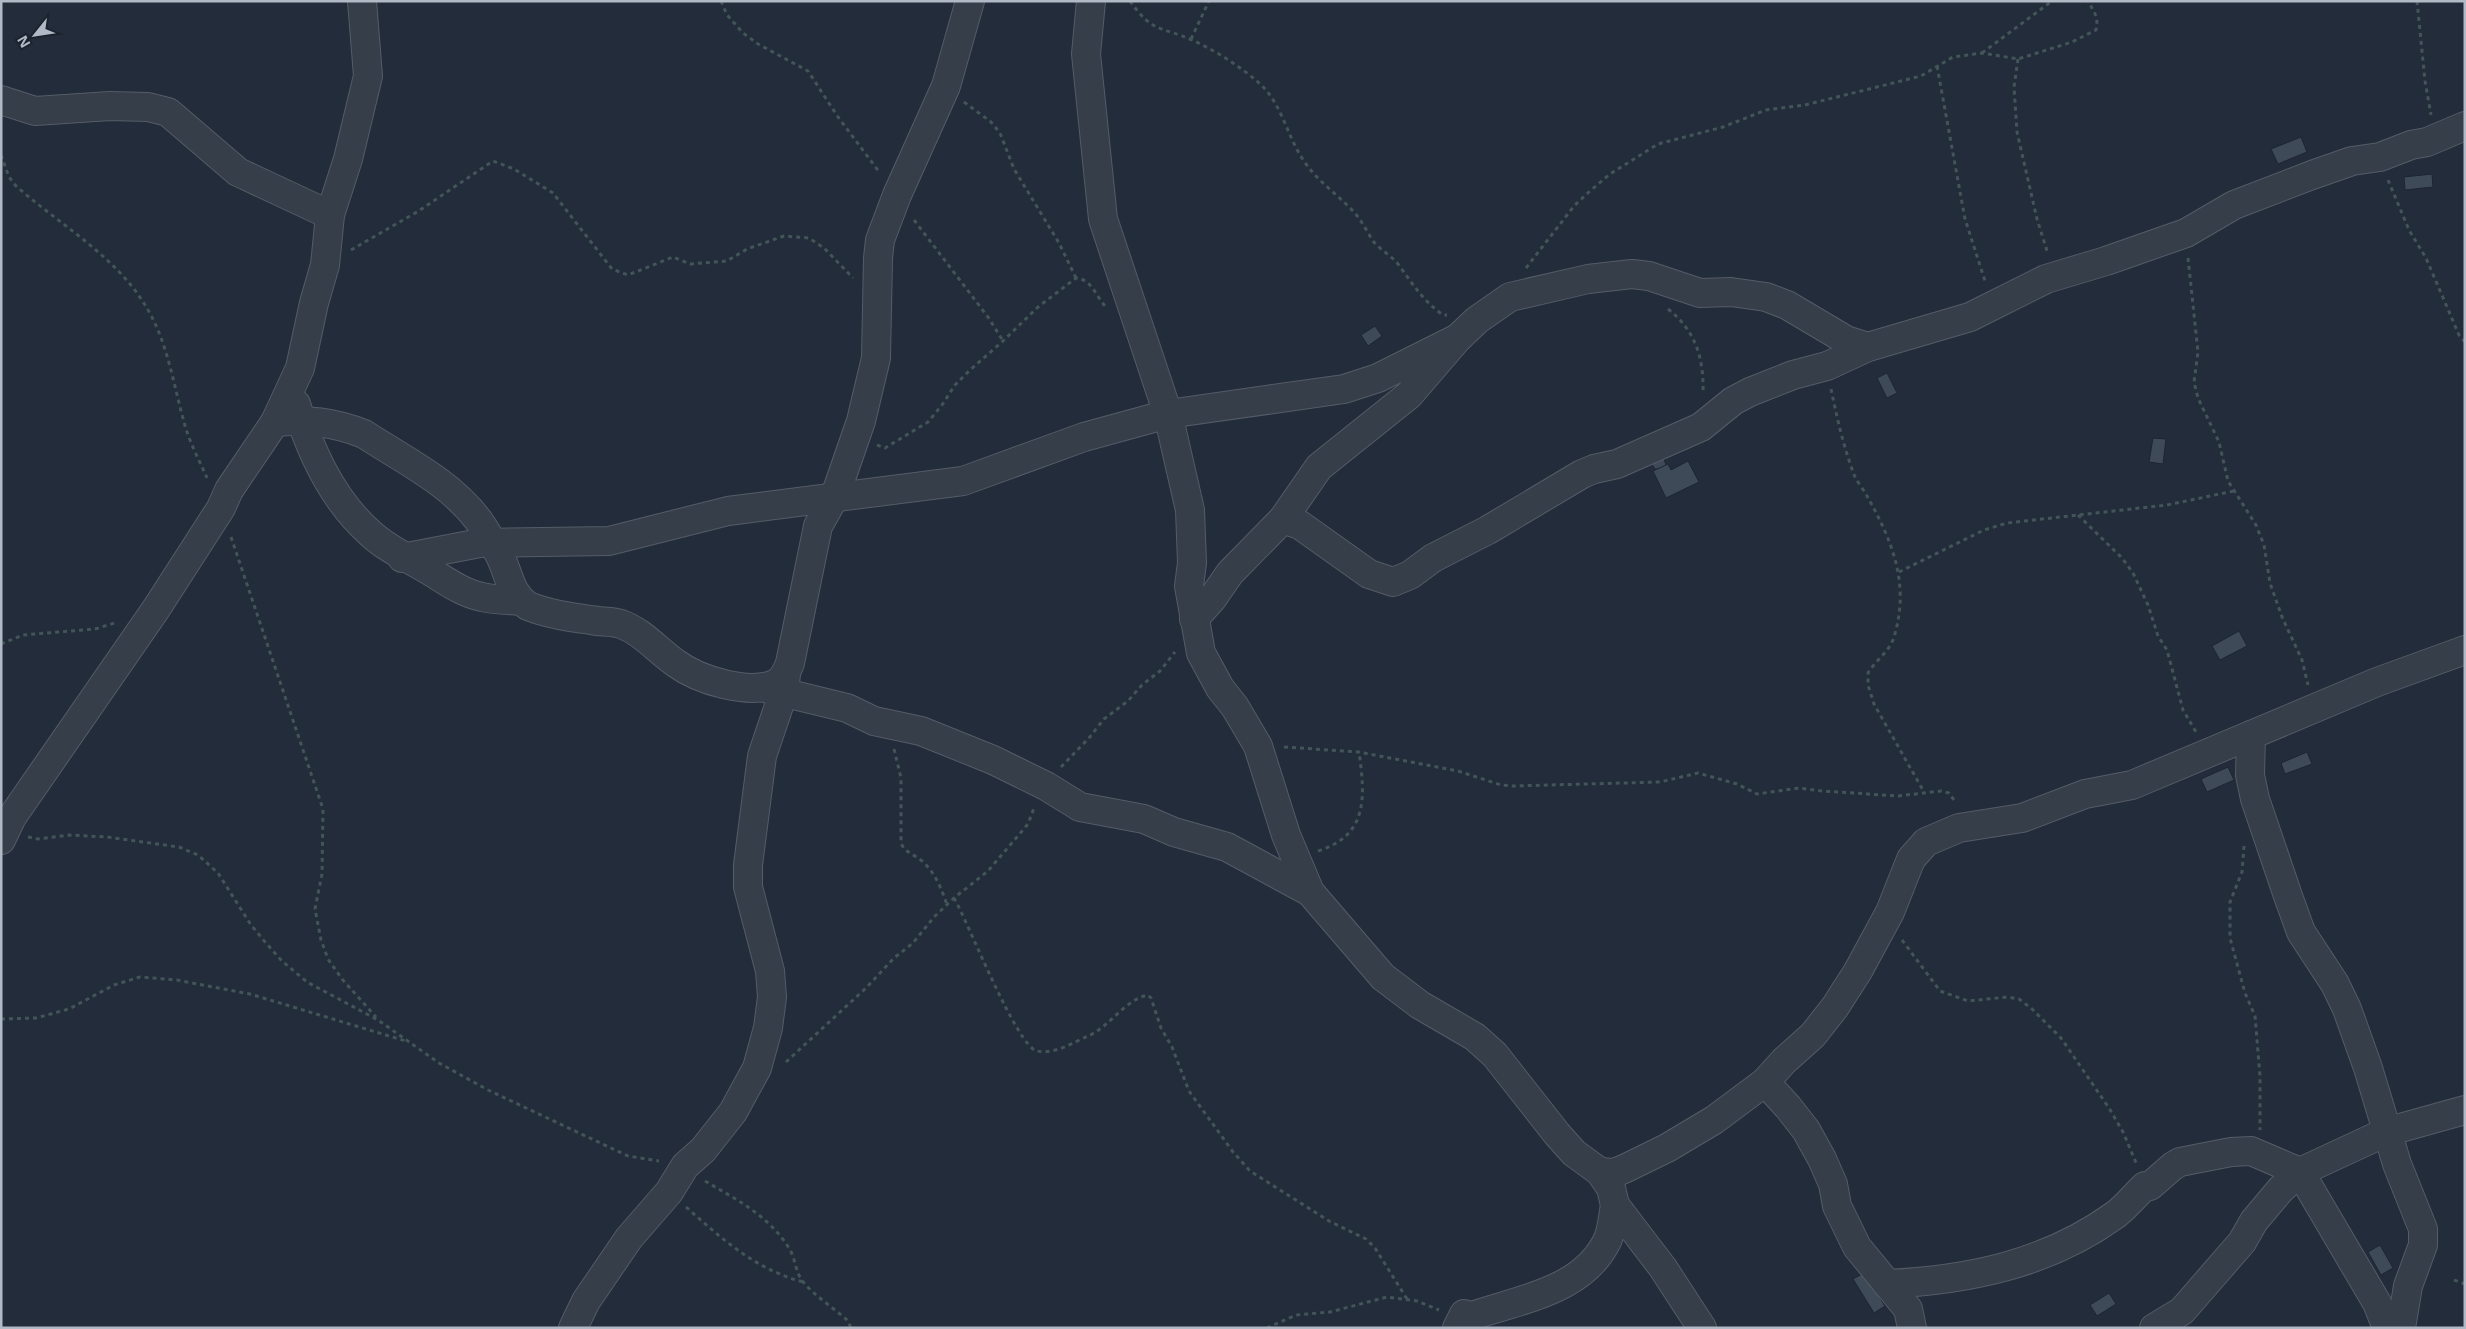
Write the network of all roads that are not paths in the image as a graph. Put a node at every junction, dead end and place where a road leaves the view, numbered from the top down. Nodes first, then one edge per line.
1 (362, 1) edge
2 (970, 1) edge
3 (1091, 1) edge
4 (1, 100) edge
5 (2465, 126) edge
6 (330, 215) junction
7 (1468, 329) junction
8 (1868, 347) junction
9 (1168, 414) junction
10 (288, 420) junction
11 (835, 496) junction
12 (1283, 519) junction
13 (491, 542) junction
14 (402, 558) junction
15 (521, 601) junction
16 (1194, 622) junction
17 (2465, 650) edge
18 (776, 684) junction
19 (2251, 734) junction
20 (4, 836) edge
21 (1310, 892) junction
22 (1765, 1082) junction
23 (2465, 1110) edge
24 (2386, 1132) junction
25 (1600, 1172) junction
26 (2300, 1172) junction
27 (1615, 1205) junction
28 (1887, 1284) junction
29 (2184, 1320) edge
30 (1460, 1321) edge
31 (573, 1328) edge
32 (1702, 1328) edge
33 (1912, 1328) edge
34 (2154, 1328) edge
35 (2387, 1328) edge
36 (2401, 1328) edge

1 - 6 street
2 - 11 street
3 - 9 street
4 - 6 street
5 - 8 street
6 - 10 street
7 - 8 street
7 - 9 street
7 - 12 street
8 - 12 street
9 - 11 street
9 - 16 street
10 - 13 street
10 - 14 street
10 - 20 street
11 - 13 street
11 - 18 street
12 - 16 street
13 - 14 street
13 - 15 street
14 - 15 street
15 - 18 street
16 - 21 street
17 - 19 street
18 - 21 street
18 - 31 street
19 - 22 street
19 - 24 street
21 - 25 street
22 - 25 street
22 - 28 street
23 - 24 street
24 - 26 street
24 - 36 street
25 - 27 street
26 - 28 street
26 - 29 street
26 - 35 street
27 - 30 street
27 - 32 street
28 - 33 street
29 - 34 street

